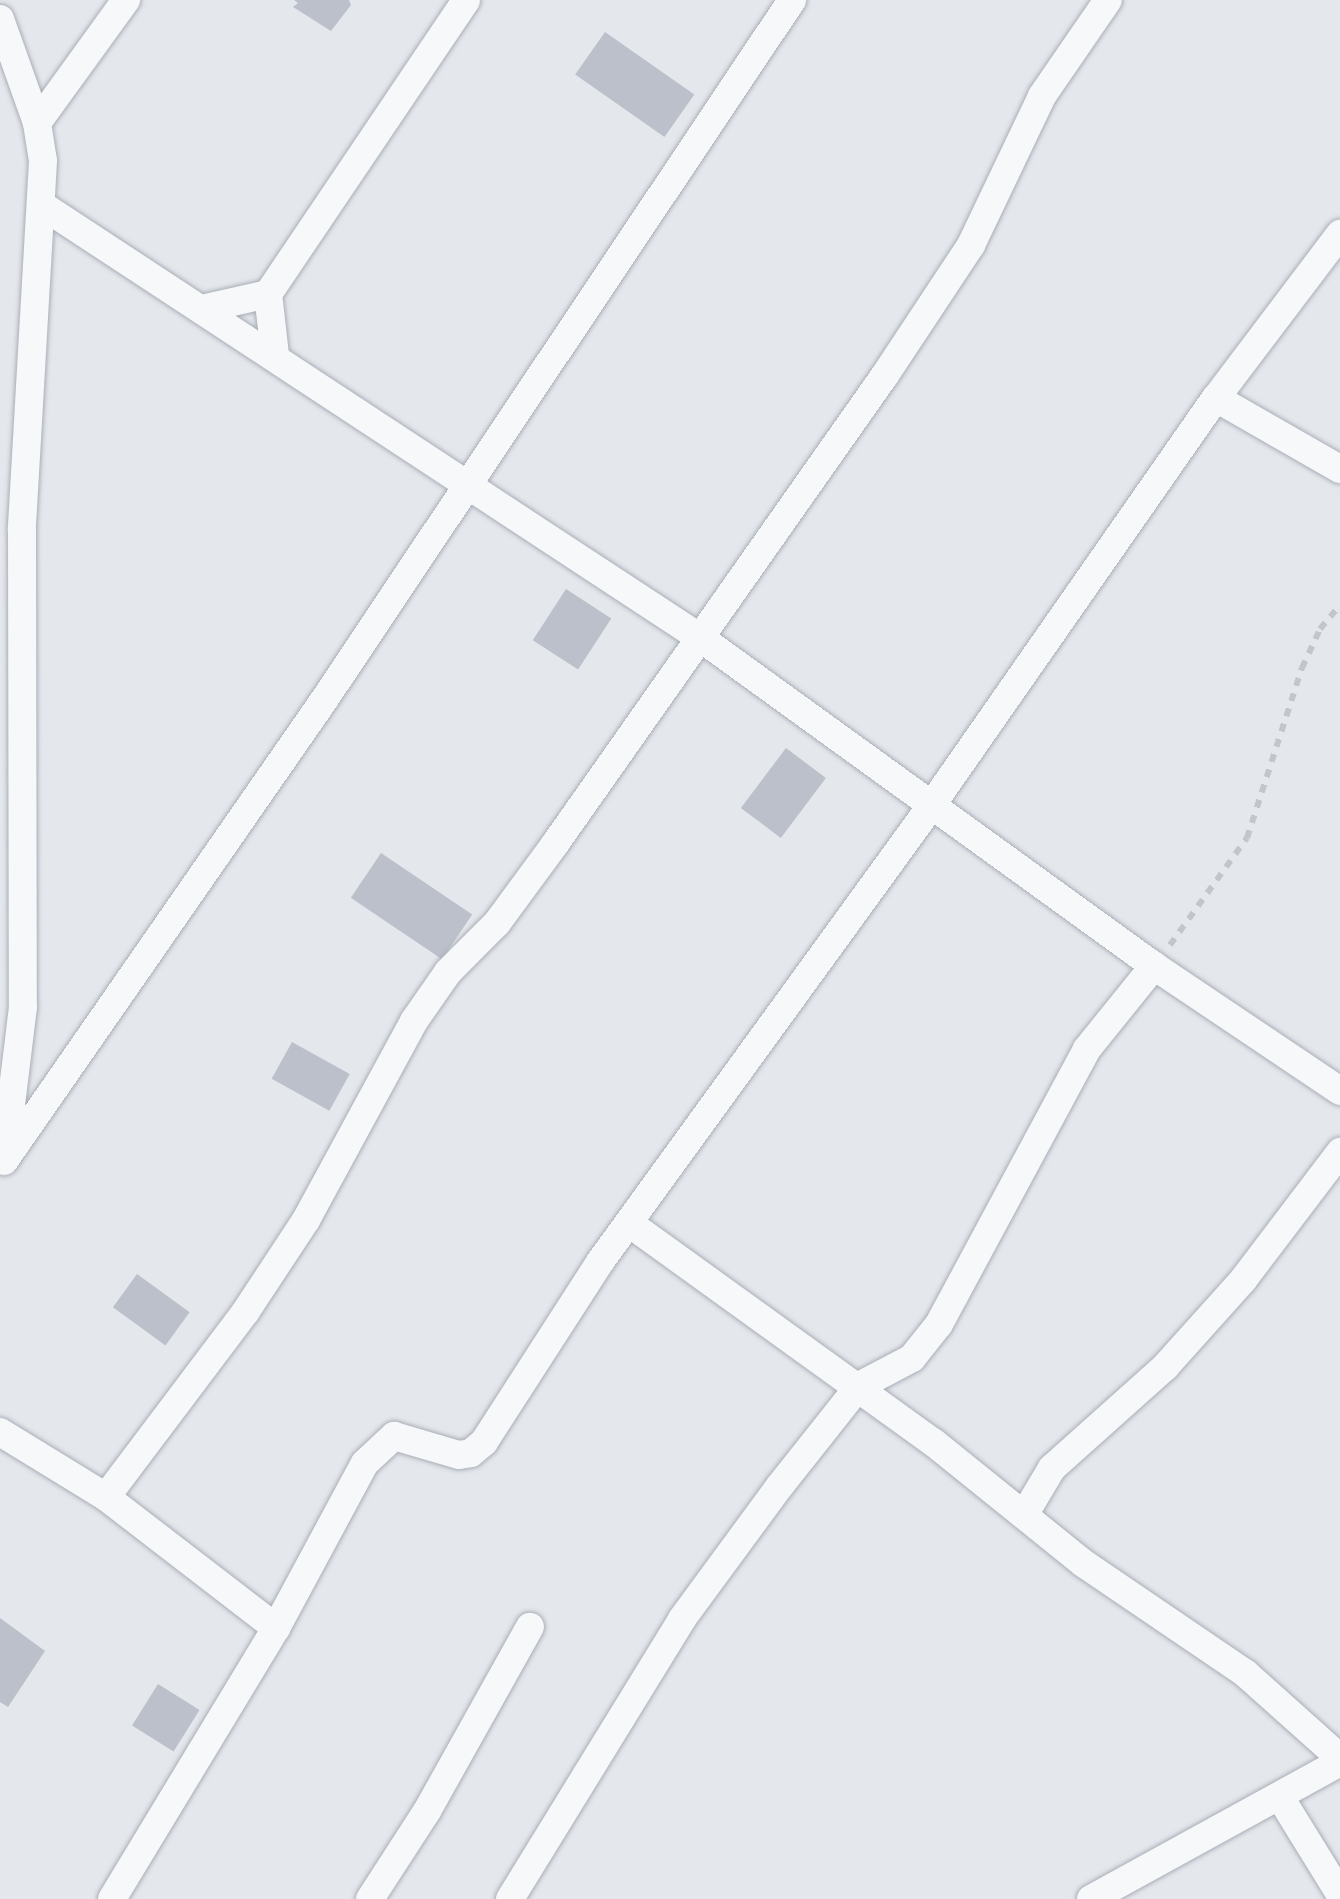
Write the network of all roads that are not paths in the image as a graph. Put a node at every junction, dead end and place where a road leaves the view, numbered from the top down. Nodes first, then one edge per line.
1 (126, 0) edge
2 (466, 0) edge
3 (792, 0) edge
4 (1108, 0) edge
5 (0, 19) edge
6 (37, 124) junction
7 (42, 206) junction
8 (1340, 234) edge
9 (268, 294) junction
10 (202, 308) junction
11 (274, 355) junction
12 (1216, 398) junction
13 (1340, 469) edge
14 (470, 486) junction
15 (11, 530) edge
16 (702, 639) junction
17 (931, 806) junction
18 (1154, 966) junction
19 (1340, 1090) edge
20 (1340, 1152) edge
21 (2, 1164) edge
22 (629, 1223) junction
23 (859, 1386) junction
24 (0, 1432) edge
25 (106, 1497) junction
26 (1024, 1516) junction
27 (276, 1628) junction
28 (530, 1628) dead end
29 (1340, 1760) edge
30 (1280, 1797) junction
31 (1340, 1894) edge
32 (112, 1899) edge
33 (370, 1899) edge
34 (510, 1899) edge
35 (1093, 1899) edge

1 - 6 street
2 - 9 street
3 - 14 street
4 - 16 street
5 - 6 street
6 - 7 street
7 - 10 street
7 - 15 street
8 - 12 street
9 - 10 street
9 - 11 street
10 - 11 street
11 - 14 street
12 - 13 street
12 - 17 street
14 - 16 street
14 - 21 street
15 - 21 street
16 - 17 street
16 - 25 street
17 - 18 street
17 - 22 street
18 - 19 street
18 - 23 street
20 - 26 street
22 - 23 street
22 - 27 street
23 - 26 street
23 - 34 street
24 - 25 street
25 - 27 street
26 - 29 street
27 - 32 street
28 - 33 street
29 - 30 street
30 - 31 street
30 - 35 street

